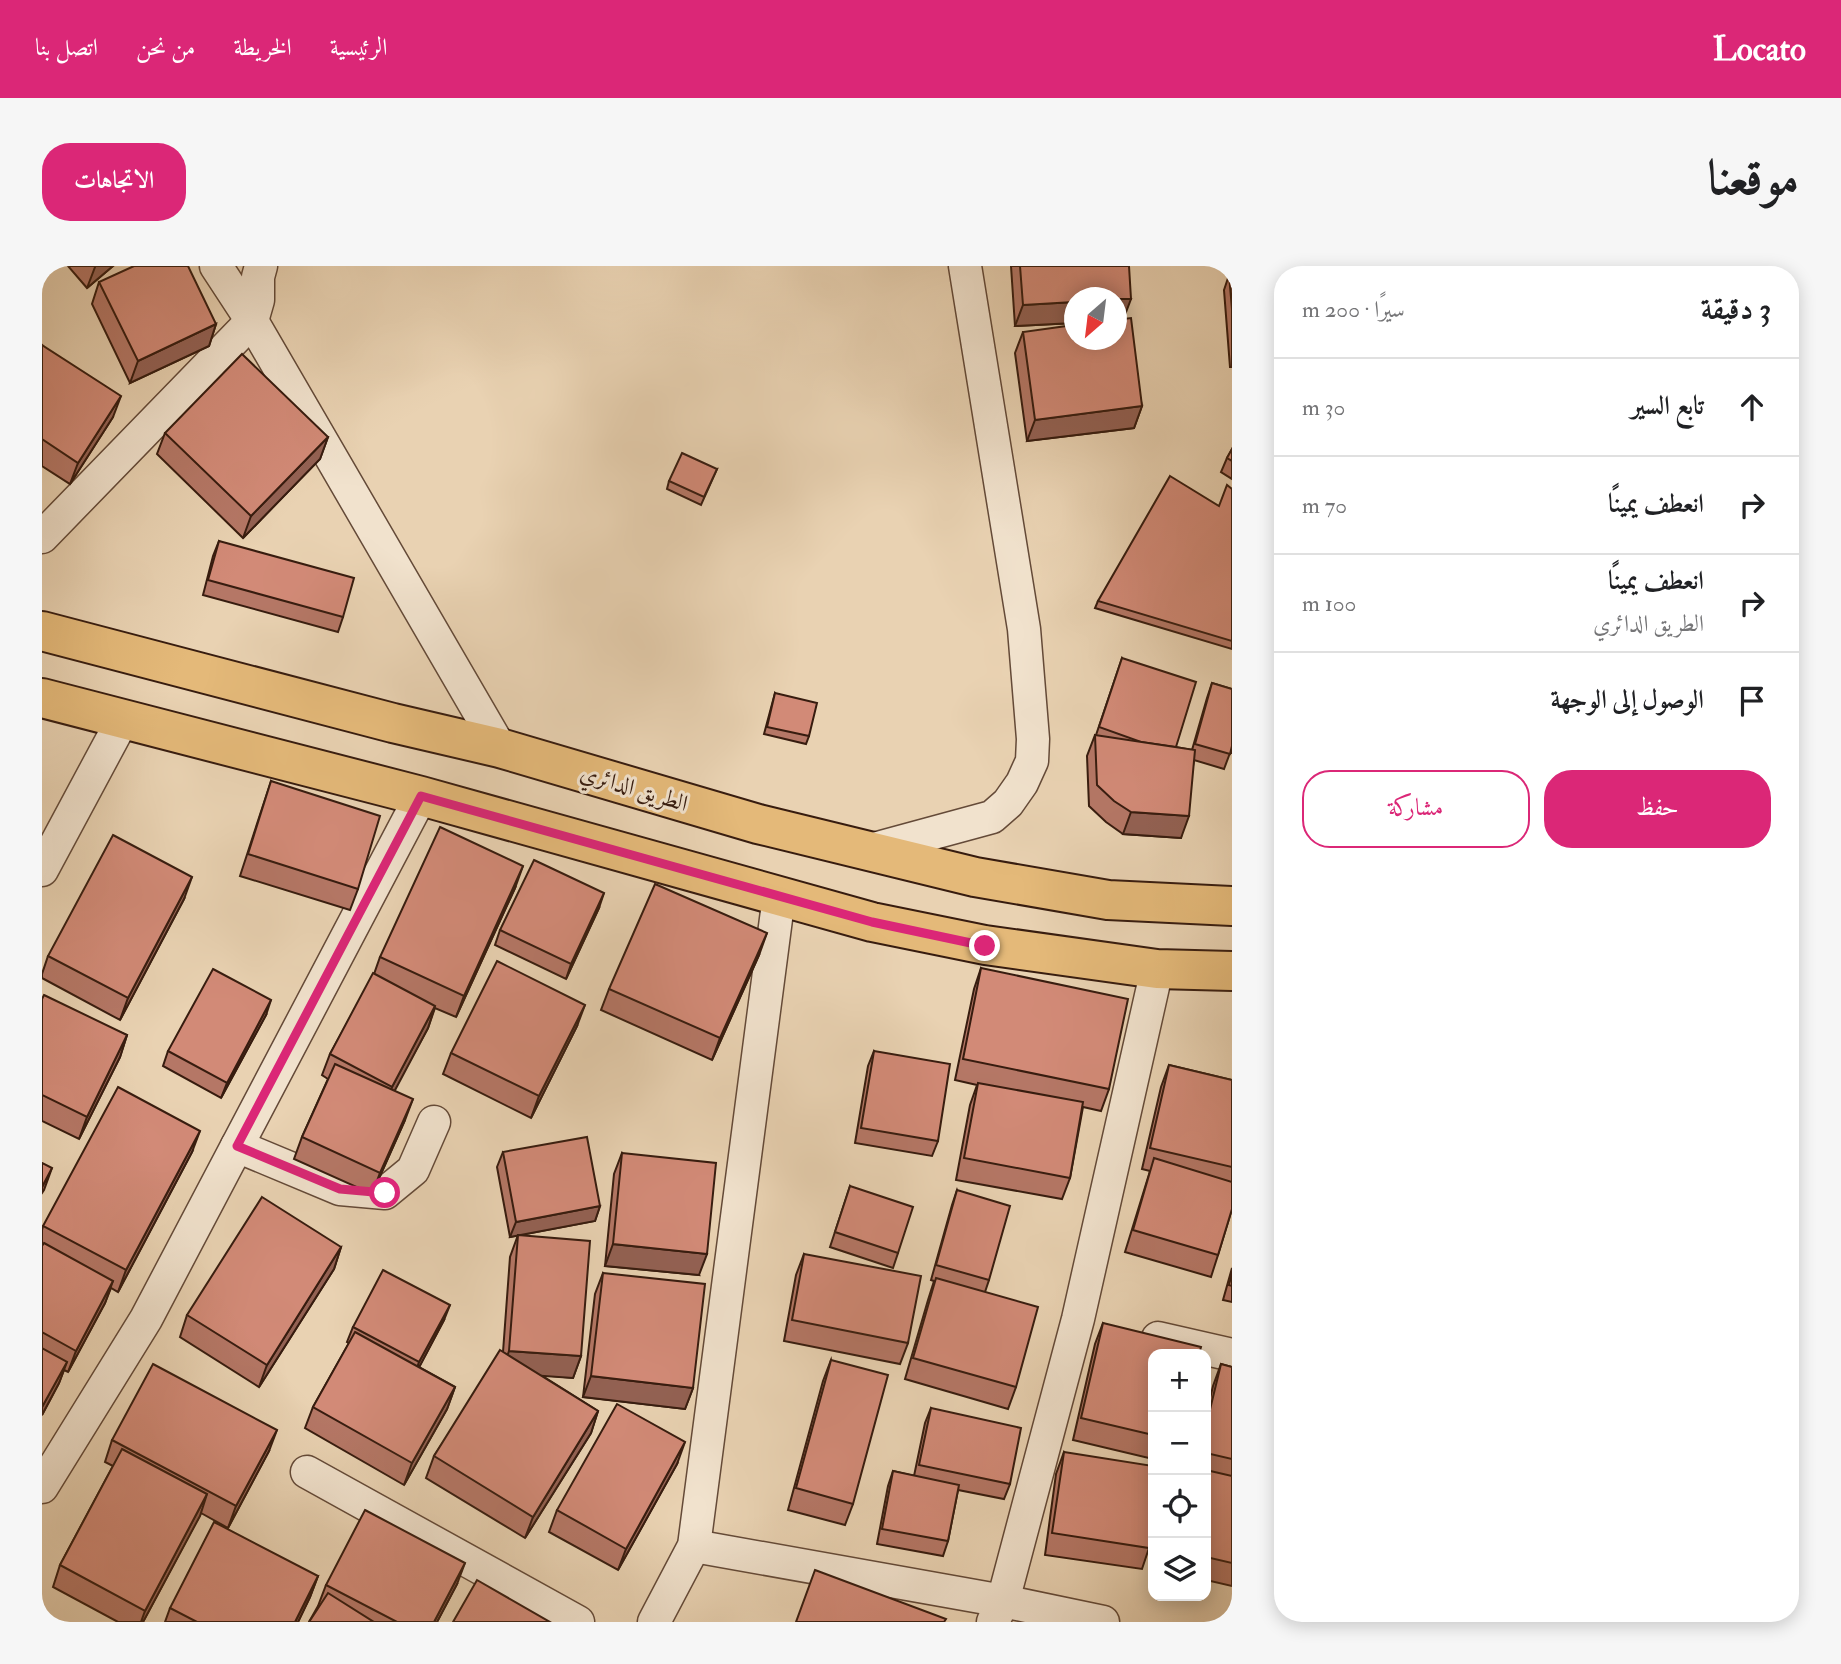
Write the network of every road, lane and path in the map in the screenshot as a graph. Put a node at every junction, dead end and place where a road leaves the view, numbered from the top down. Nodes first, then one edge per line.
1 (216, 266) edge
2 (261, 266) edge
3 (965, 266) edge
4 (252, 321) junction
5 (42, 537) edge
6 (42, 631) edge
7 (42, 698) edge
8 (123, 719) junction
9 (500, 748) junction
10 (421, 796) junction
11 (867, 851) junction
12 (42, 870) edge
13 (779, 896) junction
14 (1232, 906) edge
15 (1157, 969) junction
16 (1232, 971) edge
17 (434, 1122) dead end
18 (237, 1146) junction
19 (1104, 1325) junction
20 (1232, 1355) edge
21 (307, 1472) dead end
22 (42, 1488) edge
23 (694, 1546) junction
24 (998, 1611) edge
25 (578, 1622) edge
26 (654, 1622) edge
27 (1103, 1622) edge

1 - 4 street
2 - 4 street
3 - 11 street
4 - 5 street
4 - 9 street
6 - 9 main road, الطريق الدائري
7 - 8 main road
8 - 10 main road
8 - 12 street
9 - 11 main road, الطريق الدائري
10 - 13 main road
10 - 18 street
11 - 14 main road, الطريق الدائري
13 - 15 main road
13 - 23 street
15 - 16 main road
15 - 19 street
17 - 18 street
18 - 22 street
19 - 20 street
19 - 24 street
21 - 25 street
23 - 24 street
23 - 26 street
24 - 27 street

